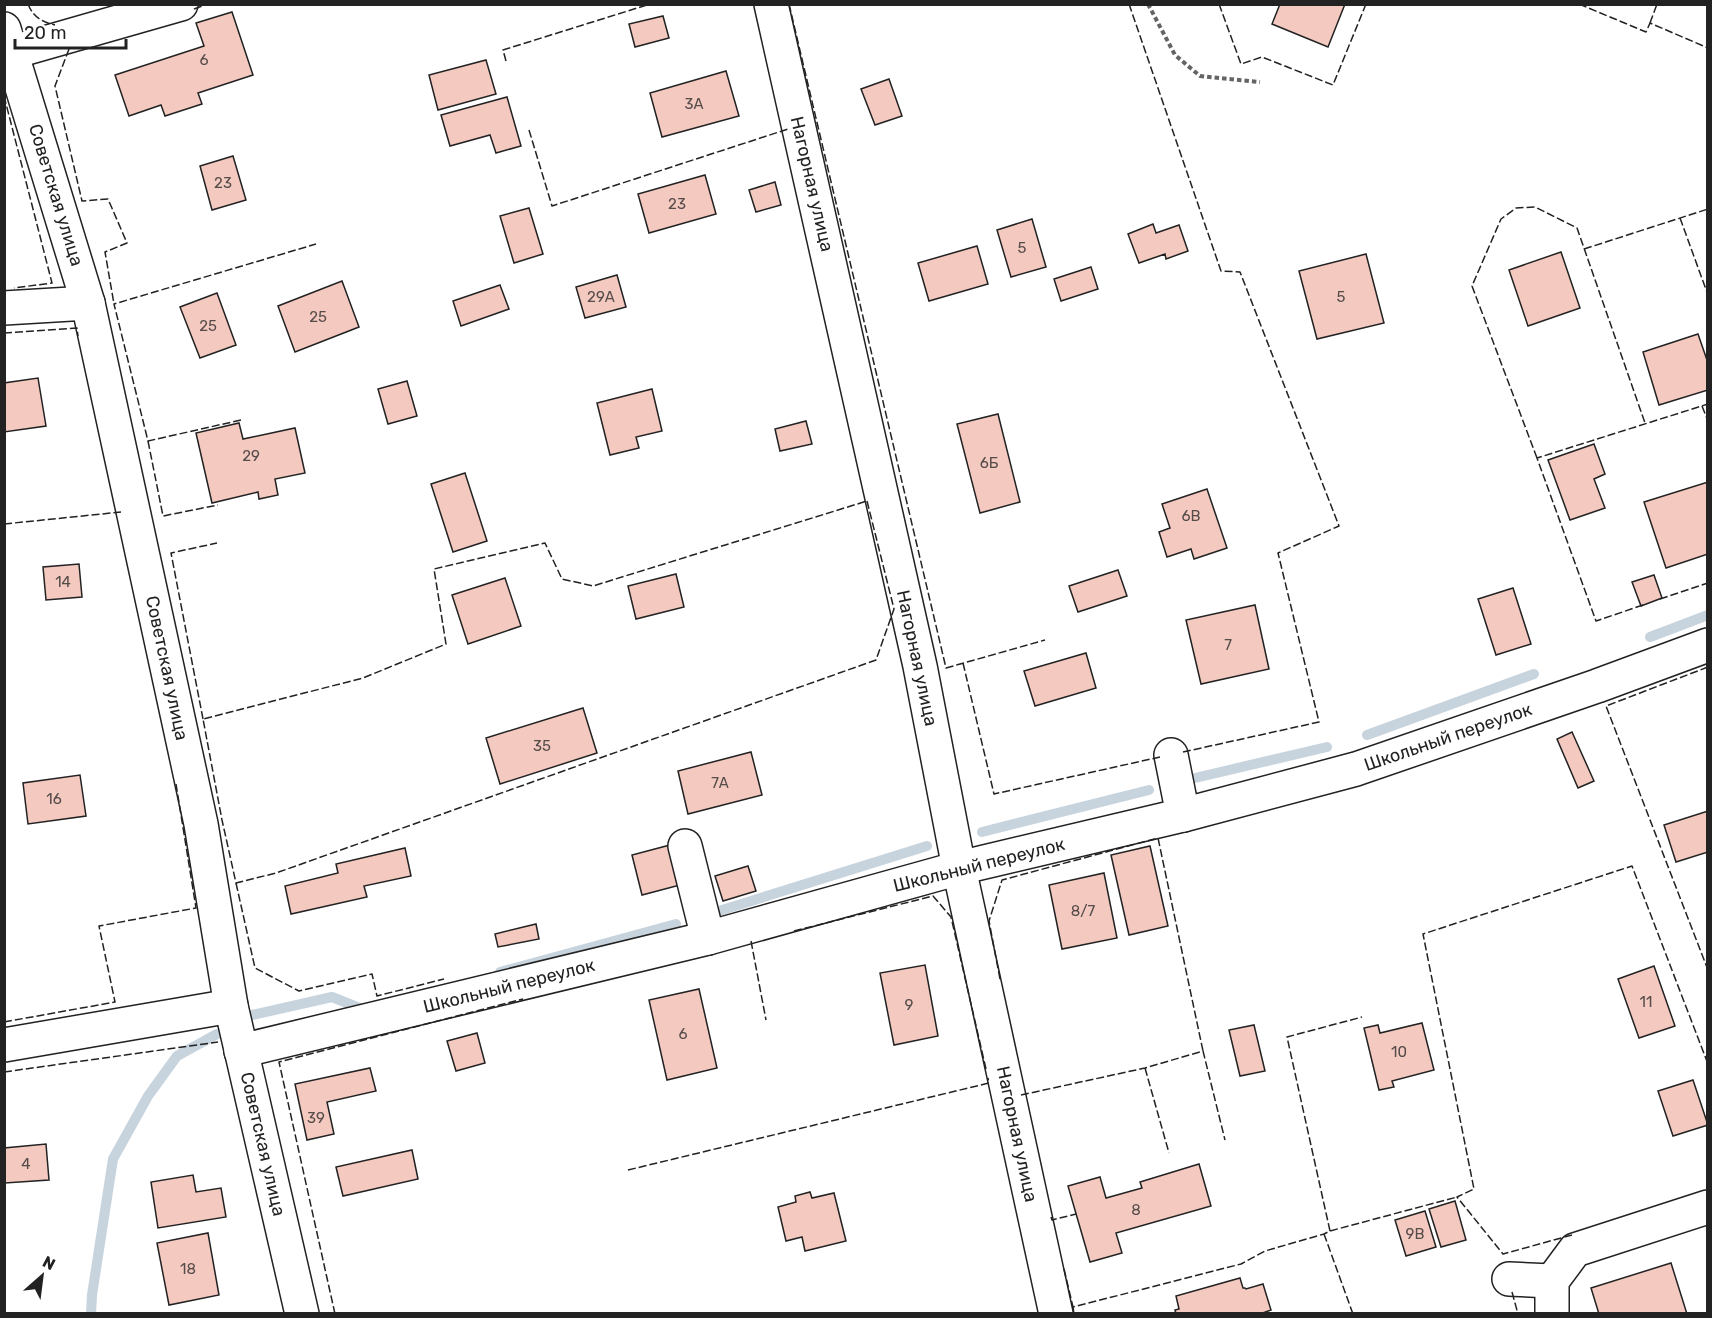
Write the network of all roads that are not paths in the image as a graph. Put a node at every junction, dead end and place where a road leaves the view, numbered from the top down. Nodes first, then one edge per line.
1 (181, 4) edge
2 (771, 4) edge
3 (8, 40) edge
4 (88, 303) junction
5 (4, 308) edge
6 (1707, 645) edge
7 (1171, 755) dead end
8 (1183, 816) junction
9 (685, 846) dead end
10 (959, 868) junction
11 (708, 938) junction
12 (231, 1006) junction
13 (4, 1045) edge
14 (242, 1051) junction
15 (1707, 1207) edge
16 (1509, 1279) dead end
17 (1552, 1281) junction
18 (302, 1314) edge
19 (1056, 1314) edge
20 (1552, 1314) edge

1 - 3 street
2 - 10 street, Нагорная улица
3 - 4 street, Советская улица
4 - 5 street
4 - 12 street, Советская улица
6 - 8 street, Школьный переулок
7 - 8 street
8 - 10 street, Школьный переулок
9 - 11 street
10 - 11 street, Школьный переулок
10 - 19 street, Нагорная улица
11 - 14 street, Школьный переулок
12 - 13 street
12 - 14 street, Советская улица
14 - 18 street, Советская улица
15 - 17 street
16 - 17 street
17 - 20 street

